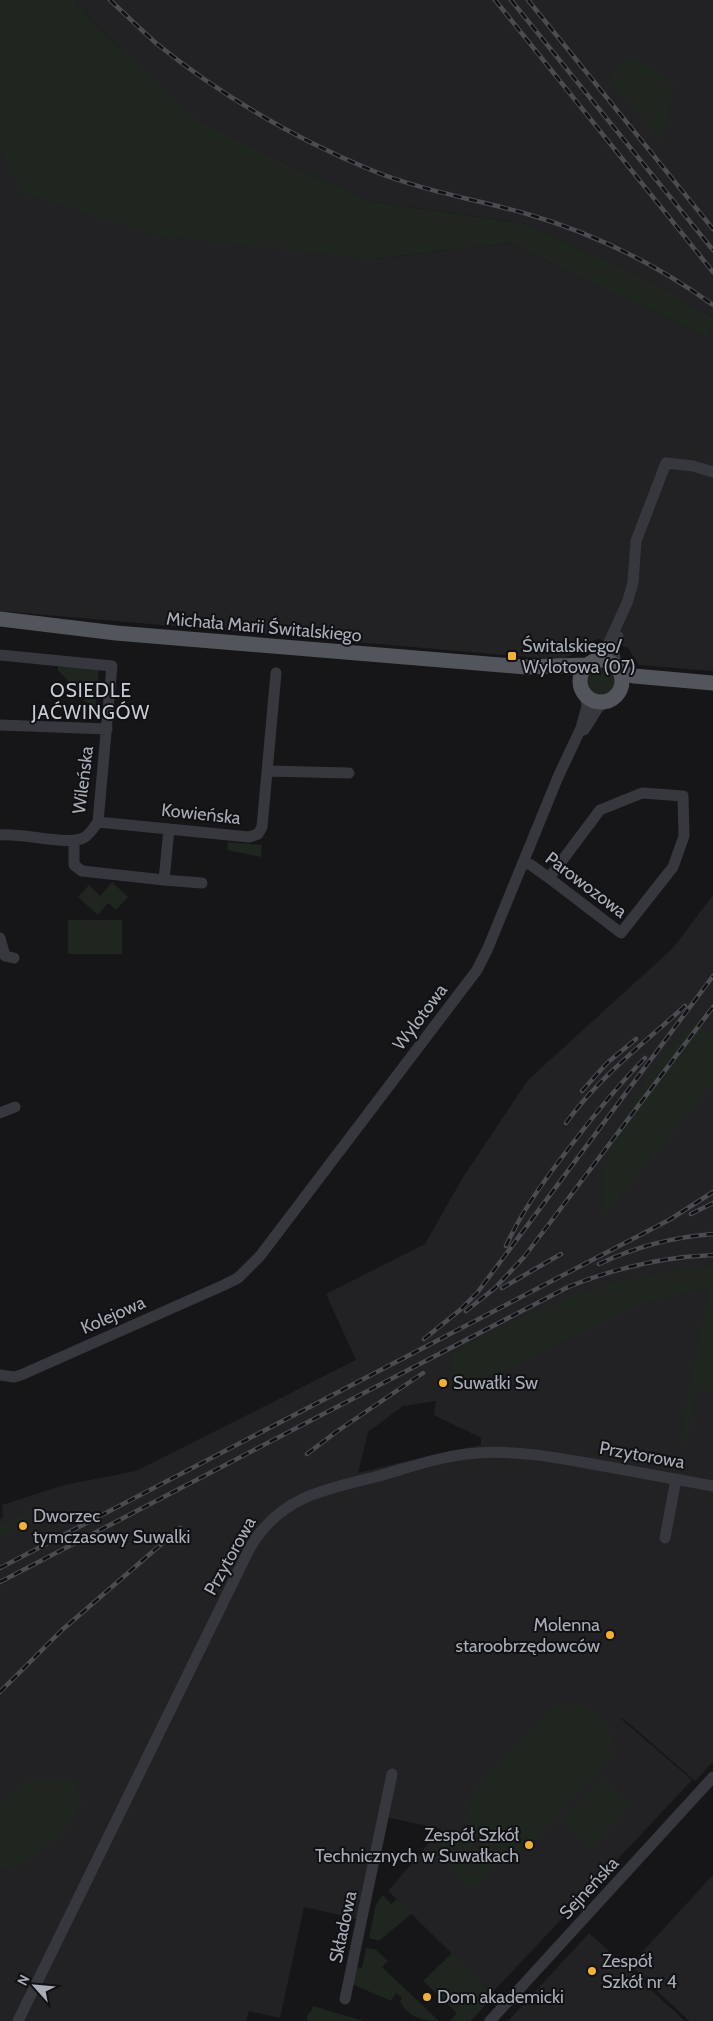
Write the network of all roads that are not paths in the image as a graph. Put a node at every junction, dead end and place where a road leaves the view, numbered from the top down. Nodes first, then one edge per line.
1 (713, 472) edge
2 (623, 612) junction
3 (0, 619) edge
4 (0, 655) edge
5 (592, 663) junction
6 (524, 667) junction
7 (617, 668) junction
8 (276, 673) dead end
9 (670, 680) junction
10 (713, 683) edge
11 (583, 689) junction
12 (619, 692) junction
13 (605, 702) junction
14 (0, 725) edge
15 (106, 730) junction
16 (574, 744) junction
17 (267, 771) junction
18 (349, 773) dead end
19 (98, 822) junction
20 (169, 829) junction
21 (0, 835) edge
22 (74, 842) junction
23 (523, 862) junction
24 (549, 878) junction
25 (164, 880) junction
26 (202, 883) dead end
27 (0, 938) edge
28 (14, 958) dead end
29 (15, 1107) dead end
30 (0, 1113) edge
31 (238, 1278) joint
32 (0, 1375) edge
33 (676, 1479) junction
34 (713, 1486) edge
35 (665, 1538) dead end
36 (392, 1774) dead end
37 (713, 1777) edge
38 (345, 1999) dead end
39 (18, 2021) edge
40 (490, 2021) edge

1 - 2 street
2 - 5 street
2 - 7 street
3 - 6 main road, Michała Marii Świtalskiego
4 - 15 street, Wileńska
5 - 6 main road, Michała Marii Świtalskiego
5 - 7 main road
5 - 11 main road
6 - 11 main road, Michała Marii Świtalskiego
7 - 9 main road
7 - 12 main road
8 - 17 street, Kowieńska
9 - 10 main road
9 - 12 main road
11 - 13 main road
11 - 16 street, Wylotowa
12 - 13 main road
13 - 16 street, Wylotowa
14 - 15 street
15 - 19 street, Wileńska
16 - 23 street, Wylotowa
17 - 18 street
17 - 20 street, Kowieńska
19 - 20 street, Kowieńska
19 - 22 street, Wileńska
20 - 25 street
21 - 22 street
22 - 25 street
23 - 24 street, Parowozowa
23 - 31 street, Wylotowa
24 - 24 street, Parowozowa
25 - 26 street
27 - 28 street
29 - 30 street
31 - 32 street, Kolejowa
33 - 34 street, Przytorowa
33 - 35 street
33 - 39 street, Przytorowa
36 - 38 street, Składowa
37 - 40 street, Sejneńska

